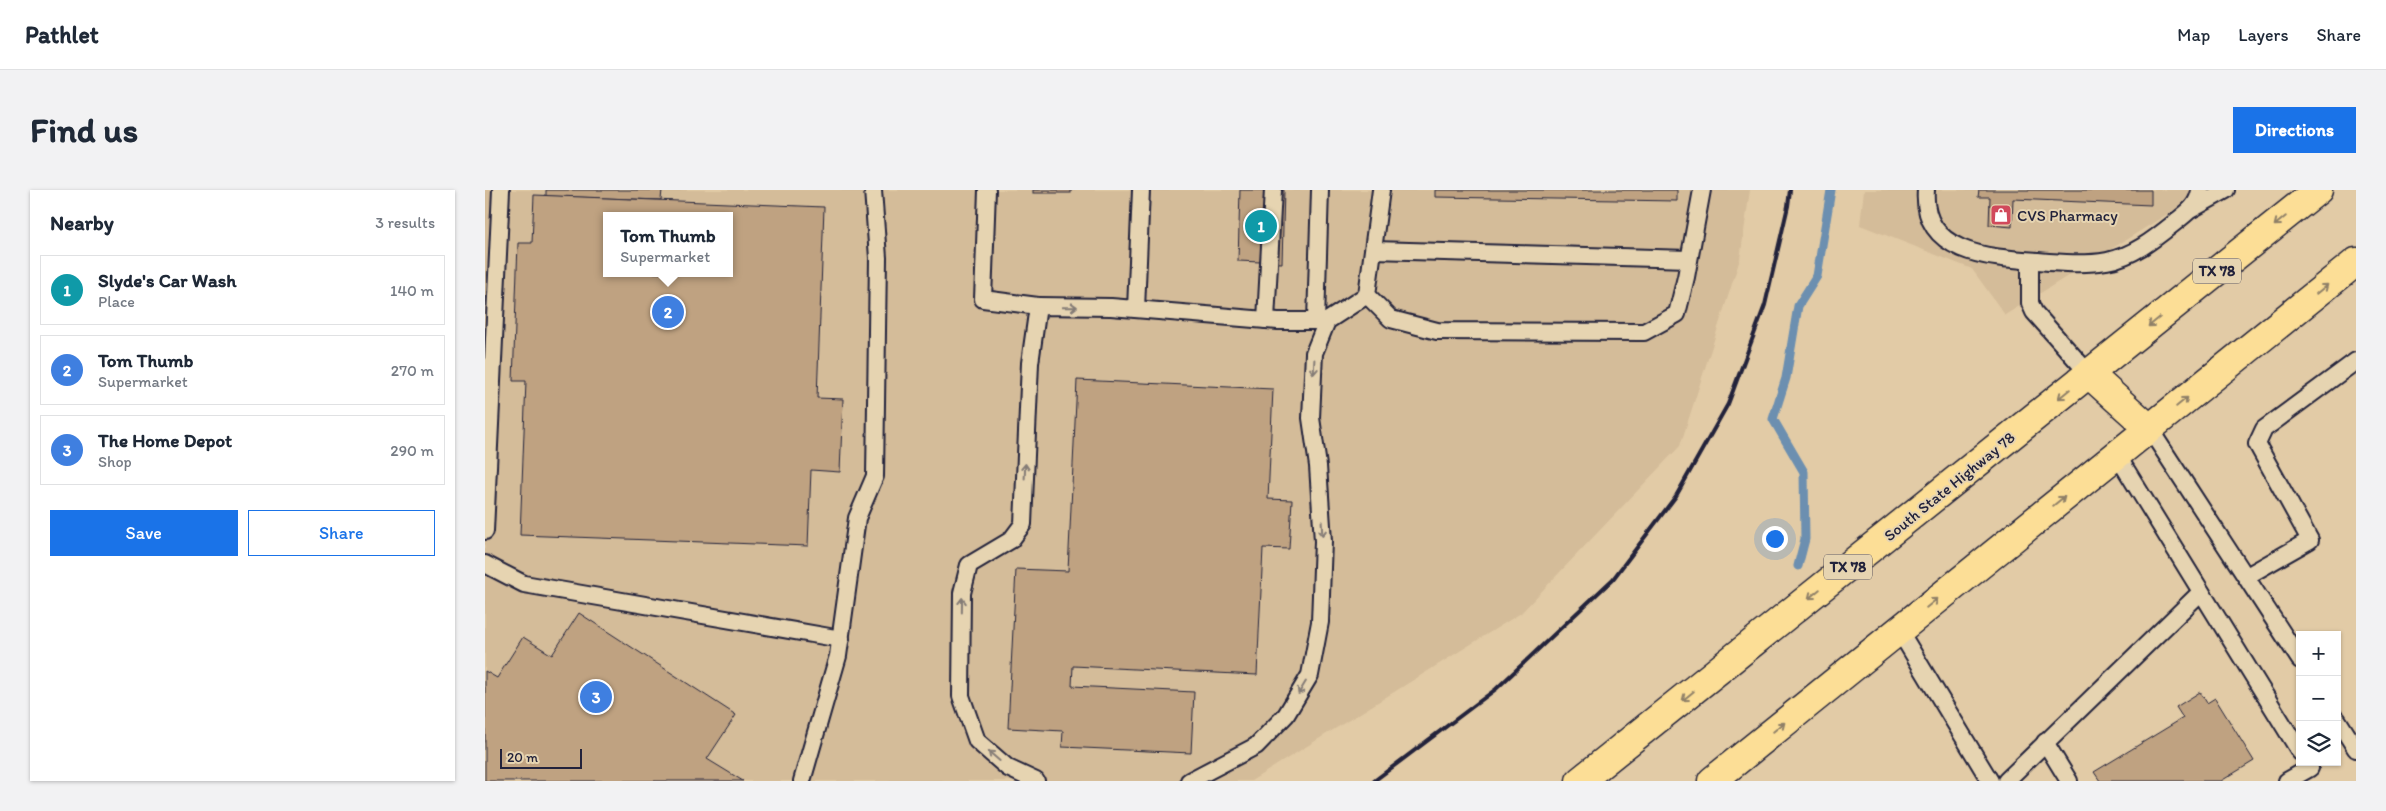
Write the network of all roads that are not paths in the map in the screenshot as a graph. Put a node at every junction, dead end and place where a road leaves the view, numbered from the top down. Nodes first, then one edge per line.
1 (501, 190) edge
2 (873, 190) edge
3 (987, 190) edge
4 (1141, 190) edge
5 (1273, 190) edge
6 (1320, 190) edge
7 (1381, 190) edge
8 (1702, 190) edge
9 (1926, 190) edge
10 (2200, 190) edge
11 (2227, 190) edge
12 (2318, 190) edge
13 (2192, 209) junction
14 (492, 215) edge
15 (1374, 250) junction
16 (1689, 259) junction
17 (2031, 261) junction
18 (2356, 262) edge
19 (1367, 295) junction
20 (490, 300) edge
21 (1038, 306) junction
22 (1135, 309) junction
23 (1266, 320) junction
24 (1322, 321) junction
25 (2356, 361) edge
26 (2089, 374) junction
27 (489, 382) edge
28 (2149, 428) junction
29 (2117, 455) junction
30 (486, 469) edge
31 (485, 531) edge
32 (485, 564) edge
33 (2247, 576) junction
34 (2201, 592) junction
35 (1899, 630) junction
36 (841, 639) junction
37 (2296, 654) edge
38 (2338, 721) edge
39 (2045, 742) junction
40 (2296, 746) edge
41 (2356, 749) edge
42 (2311, 770) edge
43 (802, 781) edge
44 (1036, 781) edge
45 (1189, 781) edge
46 (1580, 781) edge
47 (1712, 781) edge
48 (1990, 781) edge
49 (2006, 781) edge
50 (2069, 781) edge
51 (2287, 781) edge

1 - 14 lane
2 - 36 lane
3 - 21 lane
4 - 22 lane
5 - 23 lane
6 - 24 lane
7 - 15 lane
8 - 16 lane
9 - 17 lane
10 - 13 lane
11 - 13 lane
12 -> 26 main road, South State Highway 78 / TX 78
13 - 17 lane
14 - 20 lane
15 - 16 lane
15 - 19 lane
16 - 19 lane
17 - 26 lane
28 -> 18 main road
19 - 24 lane
20 - 27 lane
21 -> 22 lane
44 -> 21 lane
22 - 23 lane
23 - 24 lane
24 -> 45 lane
25 - 33 lane
26 - 28 main road
26 -> 46 main road, South State Highway 78 / TX 78
27 - 30 lane
28 - 29 main road
28 - 33 lane
29 - 34 lane
35 -> 29 main road
30 - 31 lane
32 - 36 lane
33 - 37 lane
34 - 39 lane
34 - 40 lane
47 -> 35 main road
35 - 48 lane
36 - 43 lane
38 - 41 lane
39 - 49 lane
39 - 50 lane
42 - 51 lane

